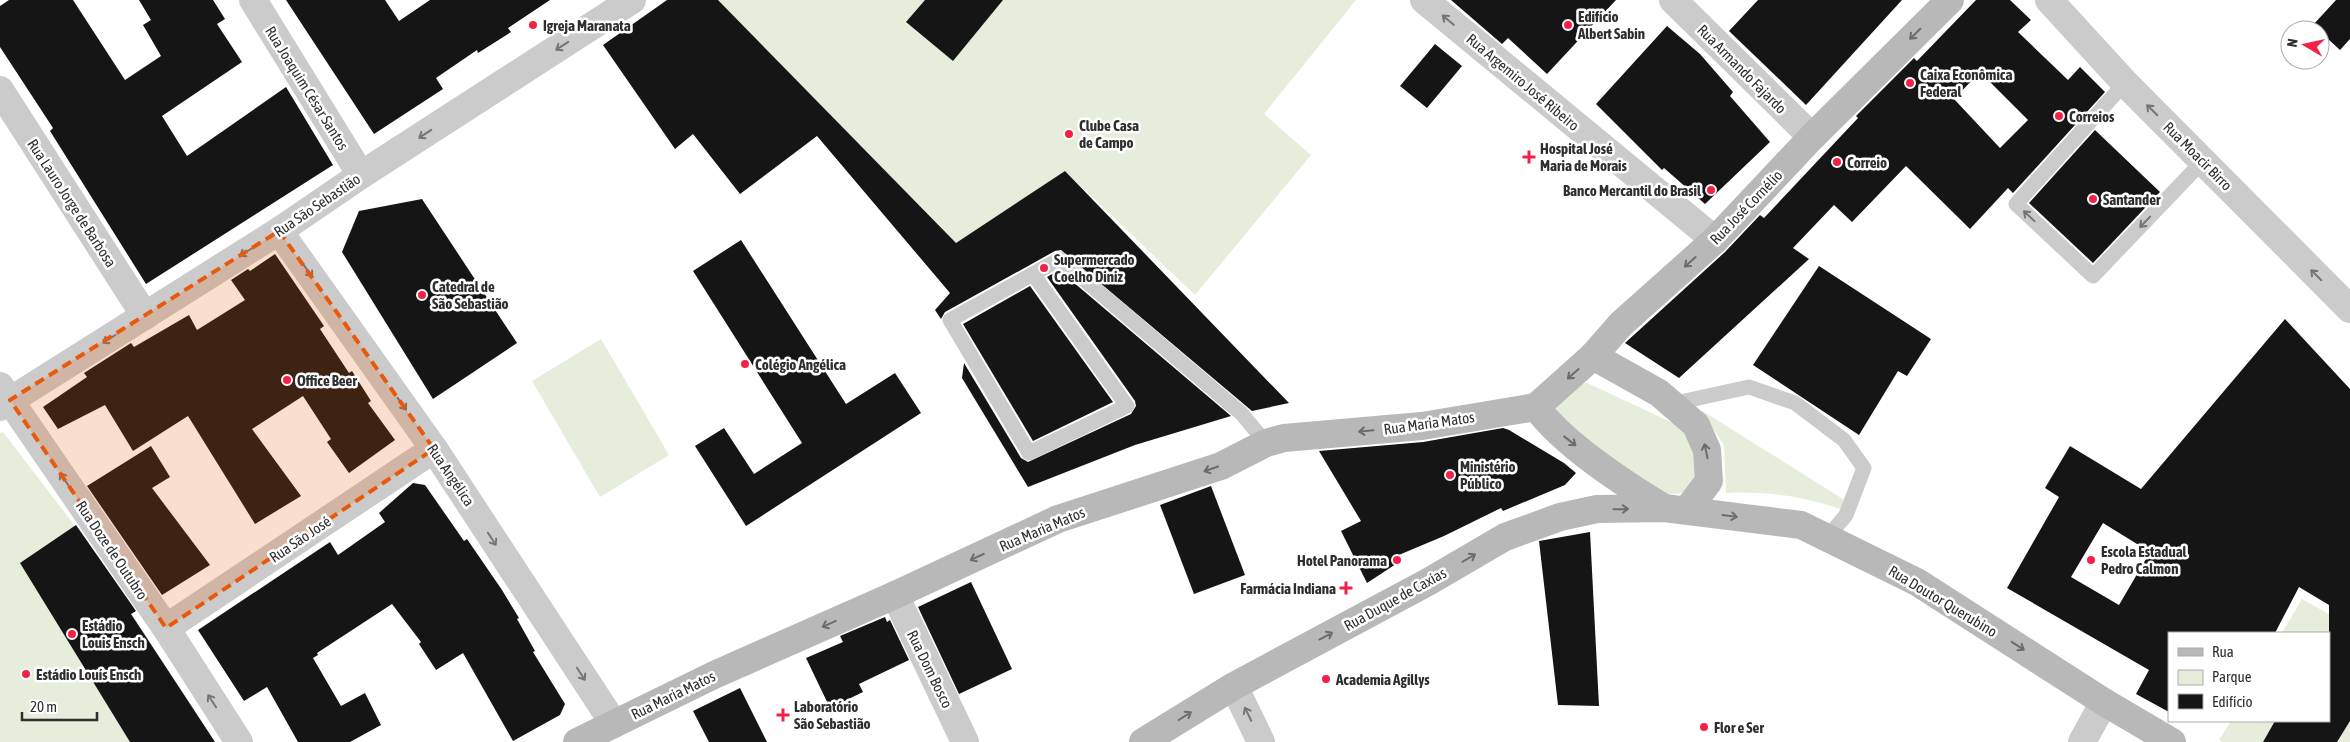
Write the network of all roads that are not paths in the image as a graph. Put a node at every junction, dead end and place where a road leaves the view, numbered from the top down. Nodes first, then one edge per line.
1 (253, 0) edge
2 (632, 0) edge
3 (1424, 0) edge
4 (1673, 0) edge
5 (1950, 0) edge
6 (2049, 0) edge
7 (2125, 83) junction
8 (0, 90) edge
9 (1812, 137) junction
10 (2203, 161) junction
11 (361, 176) junction
12 (280, 231) junction
13 (1715, 240) junction
14 (1033, 274) junction
15 (2350, 309) edge
16 (145, 316) junction
17 (1593, 356) junction
18 (3, 398) edge
19 (1671, 404) junction
20 (1536, 407) junction
21 (1266, 443) junction
22 (434, 449) junction
23 (1676, 509) junction
24 (1827, 538) junction
25 (895, 595) junction
26 (166, 628) junction
27 (1234, 686) junction
28 (2104, 702) junction
29 (614, 724) junction
30 (239, 742) edge
31 (577, 742) edge
32 (966, 742) edge
33 (1143, 742) edge
34 (1262, 742) edge
35 (2082, 742) edge
36 (2172, 742) edge

1 - 11 street, Rua Joaquim César Santos
2 -> 11 street, Rua São Sebastião
13 -> 3 street, Rua Argemiro José Ribeiro
4 - 9 street, Rua Armando Fajardo
5 -> 9 main road, Rua José Cornélio
6 - 7 street, Rua Moacir Birro
10 -> 7 street, Rua Moacir Birro
10 -> 7 lane
8 - 16 street, Rua Lauro Jorge de Barbosa
9 - 13 main road, Rua José Cornélio
15 -> 10 street, Rua Moacir Birro
11 - 12 street, Rua São Sebastião
12 -> 16 street, Rua São Sebastião
12 -> 22 street, Rua Angélica
13 -> 17 main road, Rua José Cornélio
14 - 14 lane
14 - 21 lane
16 -> 18 street, Rua São Sebastião
17 - 19 main road
17 -> 20 main road, Rua José Cornélio
26 -> 18 street, Rua Doze de Outubro
23 -> 19 main road
19 - 24 lane
20 -> 21 main road, Rua Maria Matos
20 -> 23 main road
21 -> 25 main road, Rua Maria Matos
22 - 26 street, Rua São José
22 -> 29 street, Rua Angélica
23 -> 24 main road, Rua Doutor Querubino
27 -> 23 main road, Rua Duque de Caxias
24 -> 28 main road, Rua Doutor Querubino
25 -> 29 main road, Rua Maria Matos
25 - 32 street, Rua Dom Bosco
30 -> 26 street, Rua Doze de Outubro
33 -> 27 main road, Rua Duque de Caxias
34 -> 27 street
28 - 35 street
28 - 36 main road, Rua Doutor Querubino
29 - 31 main road, Rua Maria Matos

